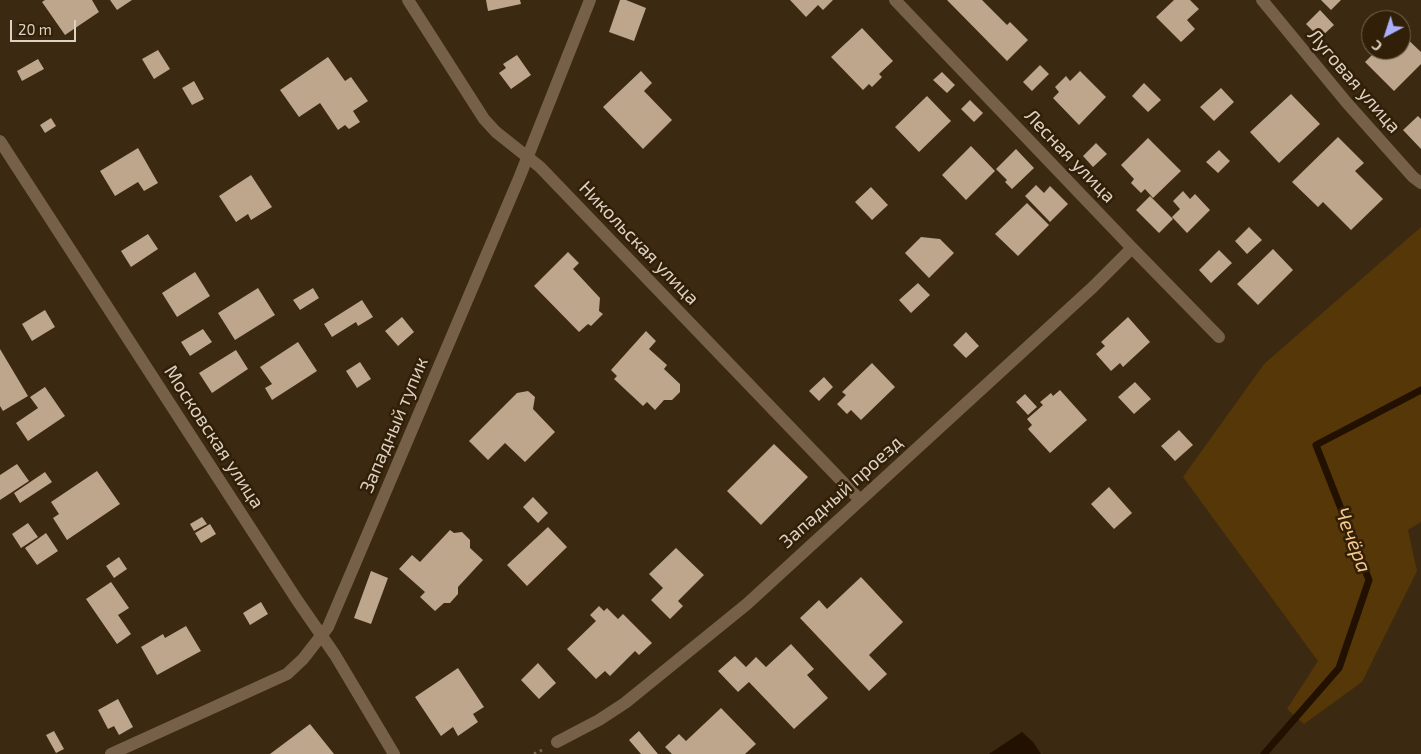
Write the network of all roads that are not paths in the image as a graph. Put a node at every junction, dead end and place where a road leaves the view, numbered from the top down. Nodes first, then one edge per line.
1 (408, 0) edge
2 (590, 0) edge
3 (896, 0) edge
4 (1262, 0) edge
5 (0, 141) edge
6 (527, 157) junction
7 (1421, 184) edge
8 (1132, 248) junction
9 (1219, 337) dead end
10 (860, 500) junction
11 (322, 636) junction
12 (557, 742) dead end
13 (111, 754) edge
14 (394, 754) edge

1 - 6 street, Никольская улица
2 - 6 street, Западный тупик
3 - 8 street, Лесная улица
4 - 7 street, Луговая улица
5 - 11 street, Московская улица
6 - 10 street, Никольская улица
6 - 11 street, Западный тупик
8 - 9 street, Лесная улица
8 - 10 street, Западный проезд
10 - 12 street, Западный проезд
11 - 13 street, Западный тупик
11 - 14 street, Московская улица

